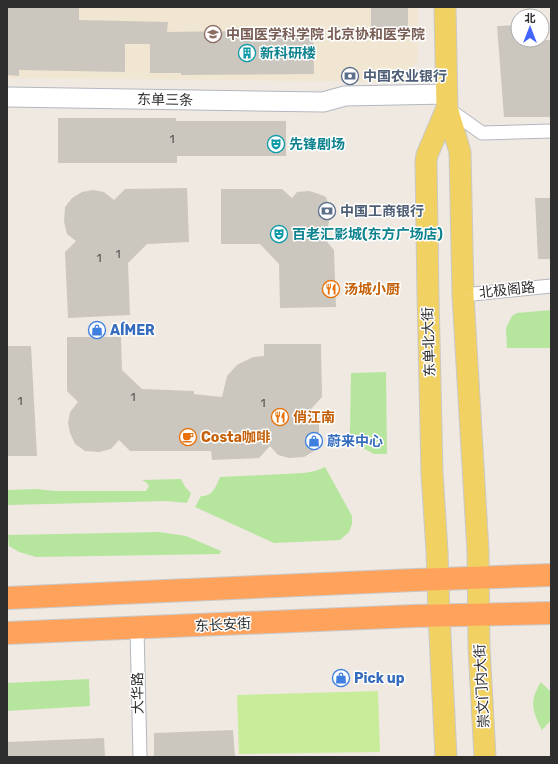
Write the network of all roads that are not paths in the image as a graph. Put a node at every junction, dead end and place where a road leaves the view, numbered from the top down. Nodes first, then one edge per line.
1 (445, 7) edge
2 (7, 97) edge
3 (447, 101) junction
4 (551, 131) edge
5 (551, 286) edge
6 (463, 295) junction
7 (551, 575) edge
8 (478, 578) junction
9 (438, 579) junction
10 (7, 598) edge
11 (551, 613) edge
12 (479, 614) junction
13 (439, 616) junction
14 (137, 628) junction
15 (7, 634) edge
16 (140, 757) edge
17 (446, 757) edge
18 (485, 757) edge

1 - 3 main road, 东单北大街
2 - 3 street, 东单三条
3 - 4 street
3 - 6 main road, 东单北大街
3 - 9 main road, 东单北大街
5 - 6 street, 北极阁路
6 - 8 main road, 东单北大街
7 - 8 highway
8 - 9 highway
8 - 12 main road, 崇文门内大街
9 - 10 highway
9 - 13 main road, 东单北大街
11 - 12 highway, 东长安街
12 - 13 highway, 东长安街
12 - 18 main road, 崇文门内大街
13 - 14 highway, 东长安街
13 - 17 main road
14 - 15 highway, 东长安街
14 - 16 street, 大华路

